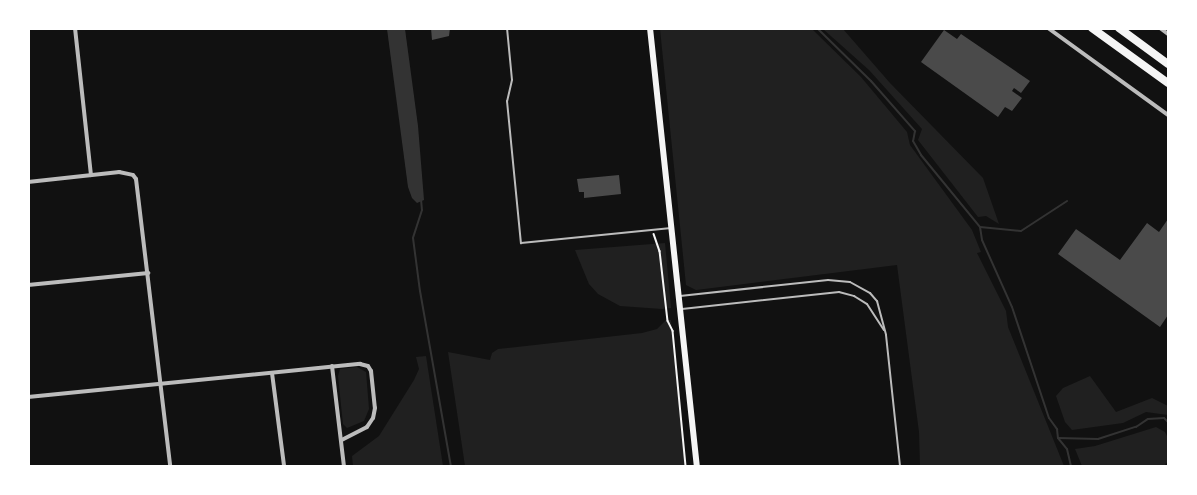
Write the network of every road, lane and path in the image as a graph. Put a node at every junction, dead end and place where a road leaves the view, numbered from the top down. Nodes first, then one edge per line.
1 (75, 28) edge
2 (507, 28) edge
3 (650, 28) edge
4 (1048, 28) edge
5 (1092, 28) edge
6 (1119, 28) edge
7 (1160, 28) edge
8 (1168, 34) edge
9 (1167, 62) edge
10 (1168, 83) edge
11 (1168, 115) edge
12 (90, 175) junction
13 (28, 182) edge
14 (671, 228) junction
15 (653, 230) junction
16 (148, 273) junction
17 (28, 285) edge
18 (679, 296) junction
19 (680, 309) junction
20 (886, 335) junction
21 (332, 366) junction
22 (272, 373) junction
23 (161, 383) junction
24 (28, 397) edge
25 (341, 440) junction
26 (170, 466) edge
27 (284, 466) edge
28 (344, 466) edge
29 (686, 466) edge
30 (697, 466) edge
31 (900, 466) edge

1 - 12 street
2 - 15 lane
3 - 14 main road
4 - 11 street
5 - 10 highway
6 - 9 highway
7 - 8 street
12 - 13 street
12 - 16 street
14 - 15 lane
14 - 18 main road
15 - 29 path
16 - 17 street
16 - 23 street
18 - 19 main road
18 - 20 lane
19 - 20 lane
19 - 30 main road
20 - 31 lane
21 - 22 street
21 - 25 street
21 - 25 street
22 - 23 street
22 - 27 street
23 - 24 street
23 - 26 street
25 - 28 street

